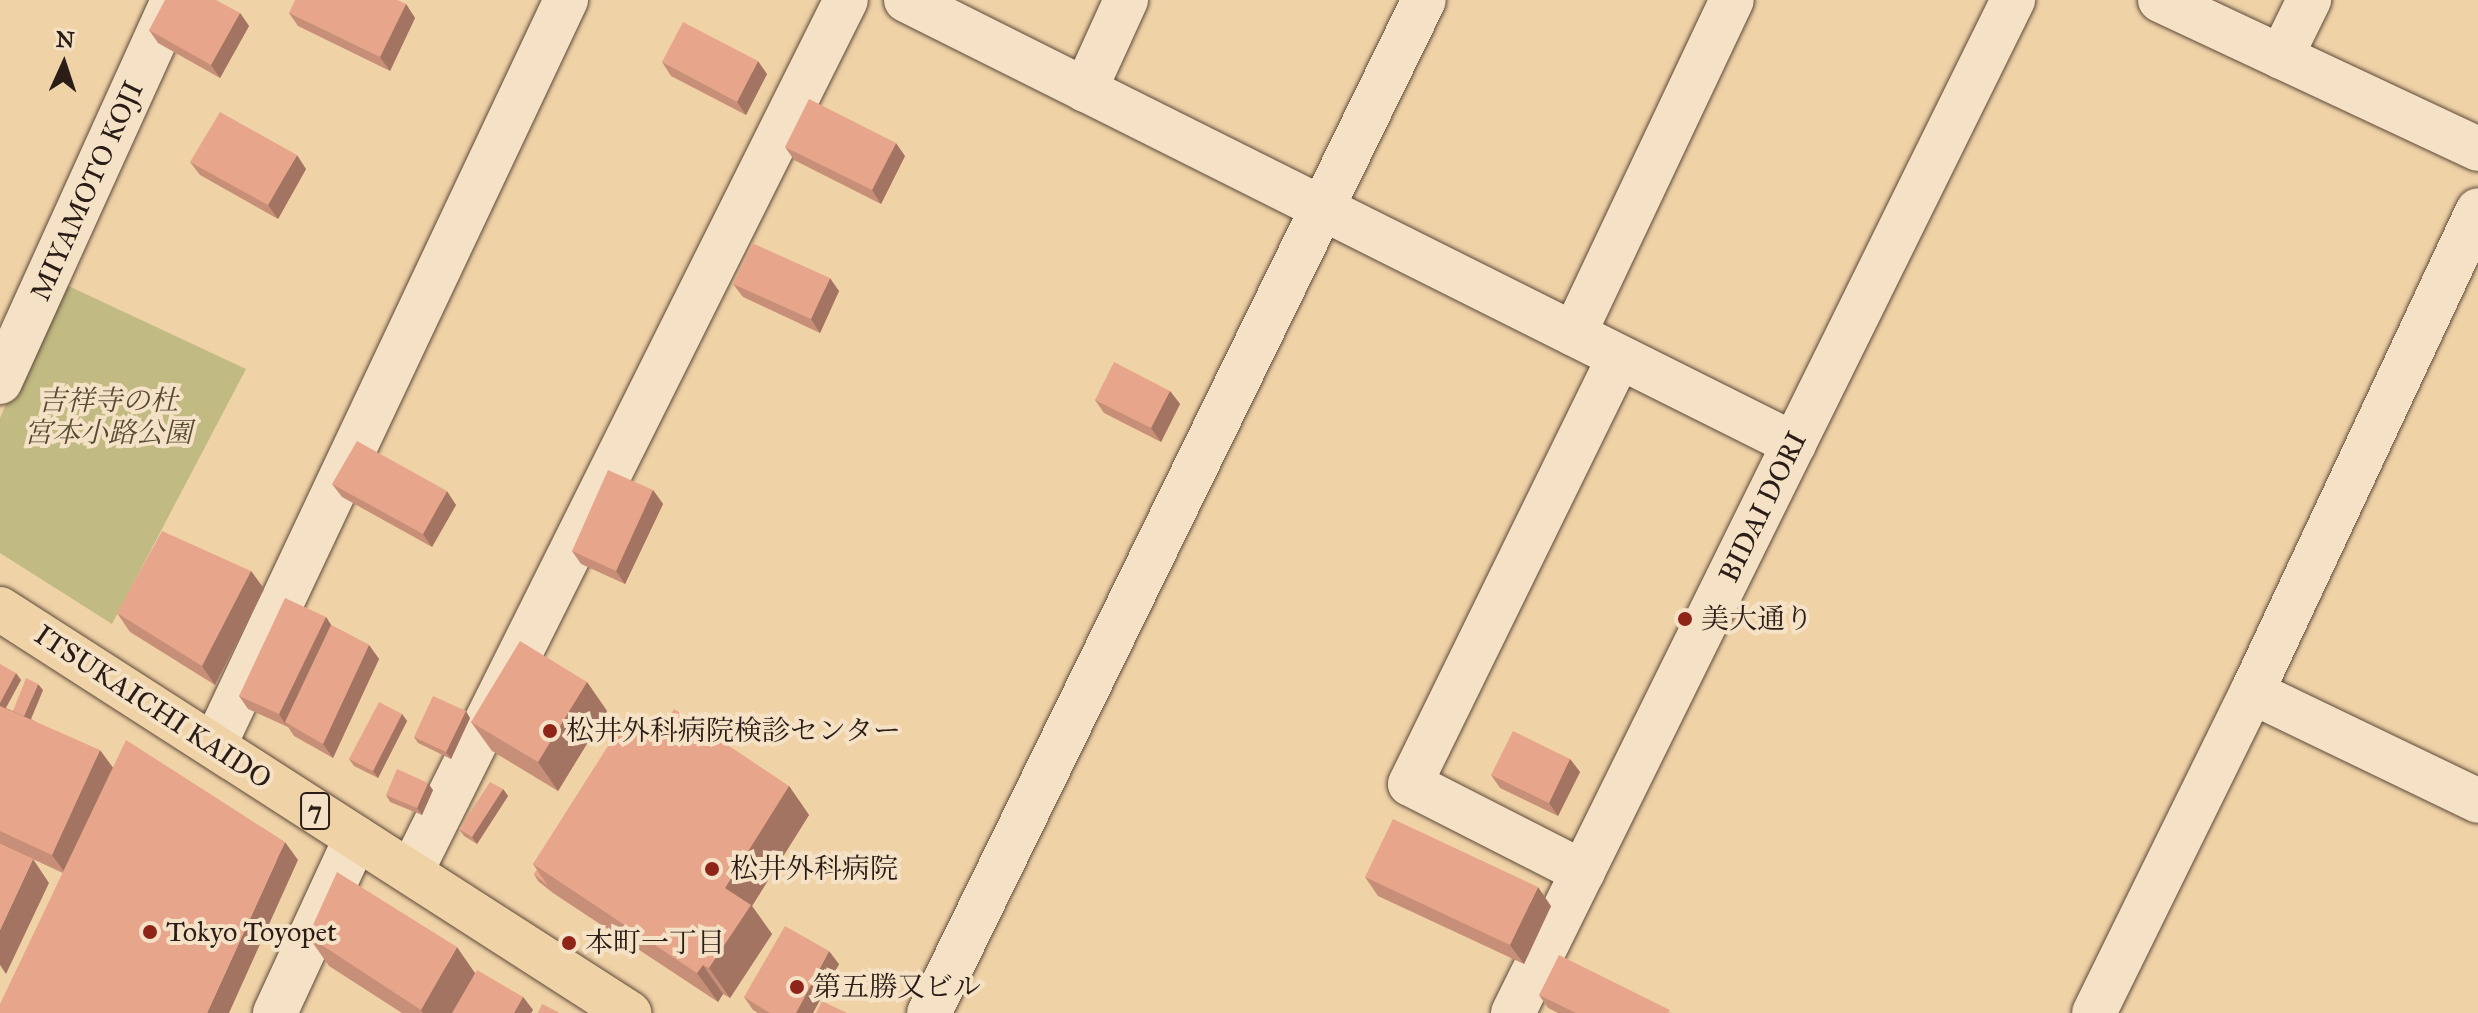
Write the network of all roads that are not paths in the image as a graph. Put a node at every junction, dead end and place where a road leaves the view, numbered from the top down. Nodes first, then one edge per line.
1 (173, 0) edge
2 (566, 0) edge
3 (846, 0) edge
4 (906, 0) edge
5 (1126, 0) edge
6 (1424, 0) edge
7 (1732, 0) edge
8 (2013, 0) edge
9 (2160, 0) edge
10 (2309, 0) edge
11 (2281, 57) junction
12 (1085, 90) junction
13 (2478, 149) edge
14 (1323, 209) junction
15 (2478, 210) edge
16 (1574, 334) junction
17 (1619, 357) junction
18 (0, 382) edge
19 (1794, 444) junction
20 (0, 609) edge
21 (2252, 692) junction
22 (214, 746) junction
23 (2477, 800) edge
24 (356, 838) junction
25 (411, 872) junction
26 (1583, 872) junction
27 (275, 1013) edge
28 (629, 1013) edge
29 (929, 1013) edge
30 (1513, 1013) edge
31 (2094, 1013) edge

1 - 18 street, MIYAMOTO KOJI
2 - 22 street
3 - 25 street
4 - 12 street
5 - 12 street
6 - 14 street
7 - 16 street
8 - 19 street, BIDAI DORI
9 - 11 street
10 - 11 street
11 - 13 street
12 - 14 street
14 - 16 street
14 - 29 street
15 - 21 street
16 - 17 street
17 - 19 street
17 - 26 street
19 - 26 street, BIDAI DORI
20 - 22 main road, ITSUKAICHI KAIDO / 7
21 - 23 street
21 - 31 street
22 - 24 main road, ITSUKAICHI KAIDO / 7
24 - 25 main road, ITSUKAICHI KAIDO / 7
24 - 27 street
25 - 28 main road, ITSUKAICHI KAIDO / 7
26 - 30 street, BIDAI DORI

